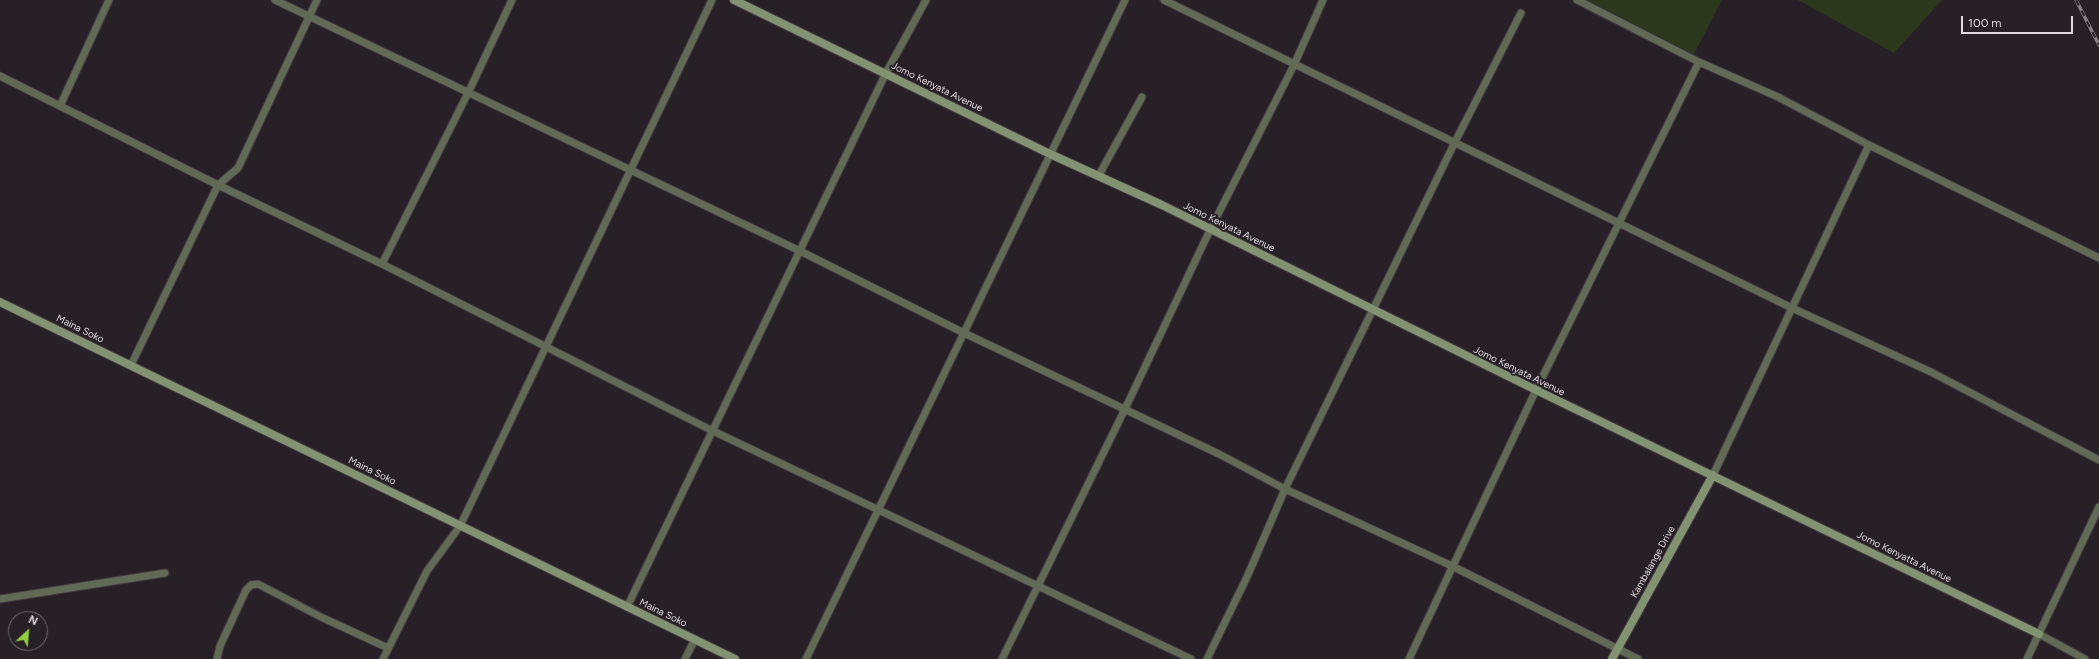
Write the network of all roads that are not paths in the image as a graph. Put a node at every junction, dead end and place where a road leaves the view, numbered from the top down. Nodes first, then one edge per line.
1 (109, 0) edge
2 (275, 0) edge
3 (317, 0) edge
4 (512, 0) edge
5 (712, 0) edge
6 (734, 0) edge
7 (926, 0) edge
8 (1125, 0) edge
9 (1164, 0) edge
10 (1323, 0) edge
11 (1577, 0) edge
12 (1521, 13) dead end
13 (309, 17) junction
14 (1699, 62) junction
15 (1294, 65) junction
16 (886, 73) junction
17 (0, 76) edge
18 (469, 91) junction
19 (1142, 98) dead end
20 (60, 106) junction
21 (1454, 144) junction
22 (1869, 145) junction
23 (1050, 154) junction
24 (631, 170) junction
25 (1098, 175) junction
26 (218, 185) junction
27 (1620, 222) junction
28 (1210, 230) junction
29 (800, 251) junction
30 (2099, 258) edge
31 (382, 264) junction
32 (0, 302) edge
33 (1792, 308) junction
34 (1374, 310) junction
35 (964, 333) junction
36 (546, 347) junction
37 (131, 365) junction
38 (1536, 390) junction
39 (1126, 409) junction
40 (711, 430) junction
41 (2099, 460) edge
42 (1712, 475) junction
43 (1285, 489) junction
44 (2099, 507) edge
45 (878, 510) junction
46 (460, 526) junction
47 (1452, 566) junction
48 (165, 573) dead end
49 (1038, 587) junction
50 (0, 599) edge
51 (628, 606) junction
52 (2039, 634) junction
53 (695, 639) junction
54 (388, 648) junction
55 (1617, 648) junction
56 (217, 659) edge
57 (383, 659) edge
58 (685, 659) edge
59 (735, 659) edge
60 (806, 659) edge
61 (1002, 659) edge
62 (1191, 659) edge
63 (1208, 659) edge
64 (1409, 659) edge
65 (1612, 659) edge
66 (1638, 659) edge
67 (2027, 659) edge
68 (2085, 659) edge

1 - 20 street
2 - 13 street
3 - 13 street
4 - 18 street
5 - 24 street
6 - 16 street, Jomo Kenyata Avenue
7 - 16 street
8 - 23 street
9 - 15 street
10 - 15 street
11 - 14 street
12 - 21 street
13 - 18 street
13 - 26 street
14 - 22 street
14 - 27 street
15 - 21 street
15 - 28 street
16 - 23 street, Jomo Kenyata Avenue
16 - 29 street
17 - 20 street
18 - 24 street
18 - 31 street
19 - 25 street
20 - 26 street
21 - 27 street
21 - 34 street
22 - 30 street
22 - 33 street
23 - 25 street, Jomo Kenyata Avenue
23 - 35 street
24 - 29 street
24 - 36 street
25 - 28 street, Jomo Kenyata Avenue
26 - 31 street
26 - 37 street
27 - 33 street
27 - 38 street
28 - 34 street, Jomo Kenyata Avenue
28 - 39 street
29 - 35 street
29 - 40 street
31 - 36 street
32 - 37 street, Maina Soko
33 - 41 street
33 - 42 street
34 - 38 street, Jomo Kenyata Avenue
34 - 43 street
35 - 39 street
35 - 45 street
36 - 40 street
36 - 46 street
37 - 46 street, Maina Soko
38 - 42 street, Jomo Kenyata Avenue
38 - 47 street
39 - 43 street
39 - 49 street
40 - 45 street
40 - 51 street
42 - 52 street, Jomo Kenyatta Avenue
42 - 55 street, Kambalange Drive
43 - 47 street
43 - 63 street
44 - 52 street
45 - 49 street
45 - 60 street
46 - 51 street, Maina Soko
46 - 54 street
47 - 55 street
47 - 64 street
48 - 50 street
49 - 61 street
49 - 62 street
51 - 53 street, Maina Soko
52 - 67 street
52 - 68 street, Jomo Kenyatta Avenue
53 - 58 street
53 - 59 street, Maina Soko
54 - 56 street
54 - 57 street
55 - 65 street, Kambalange Drive
55 - 66 street

